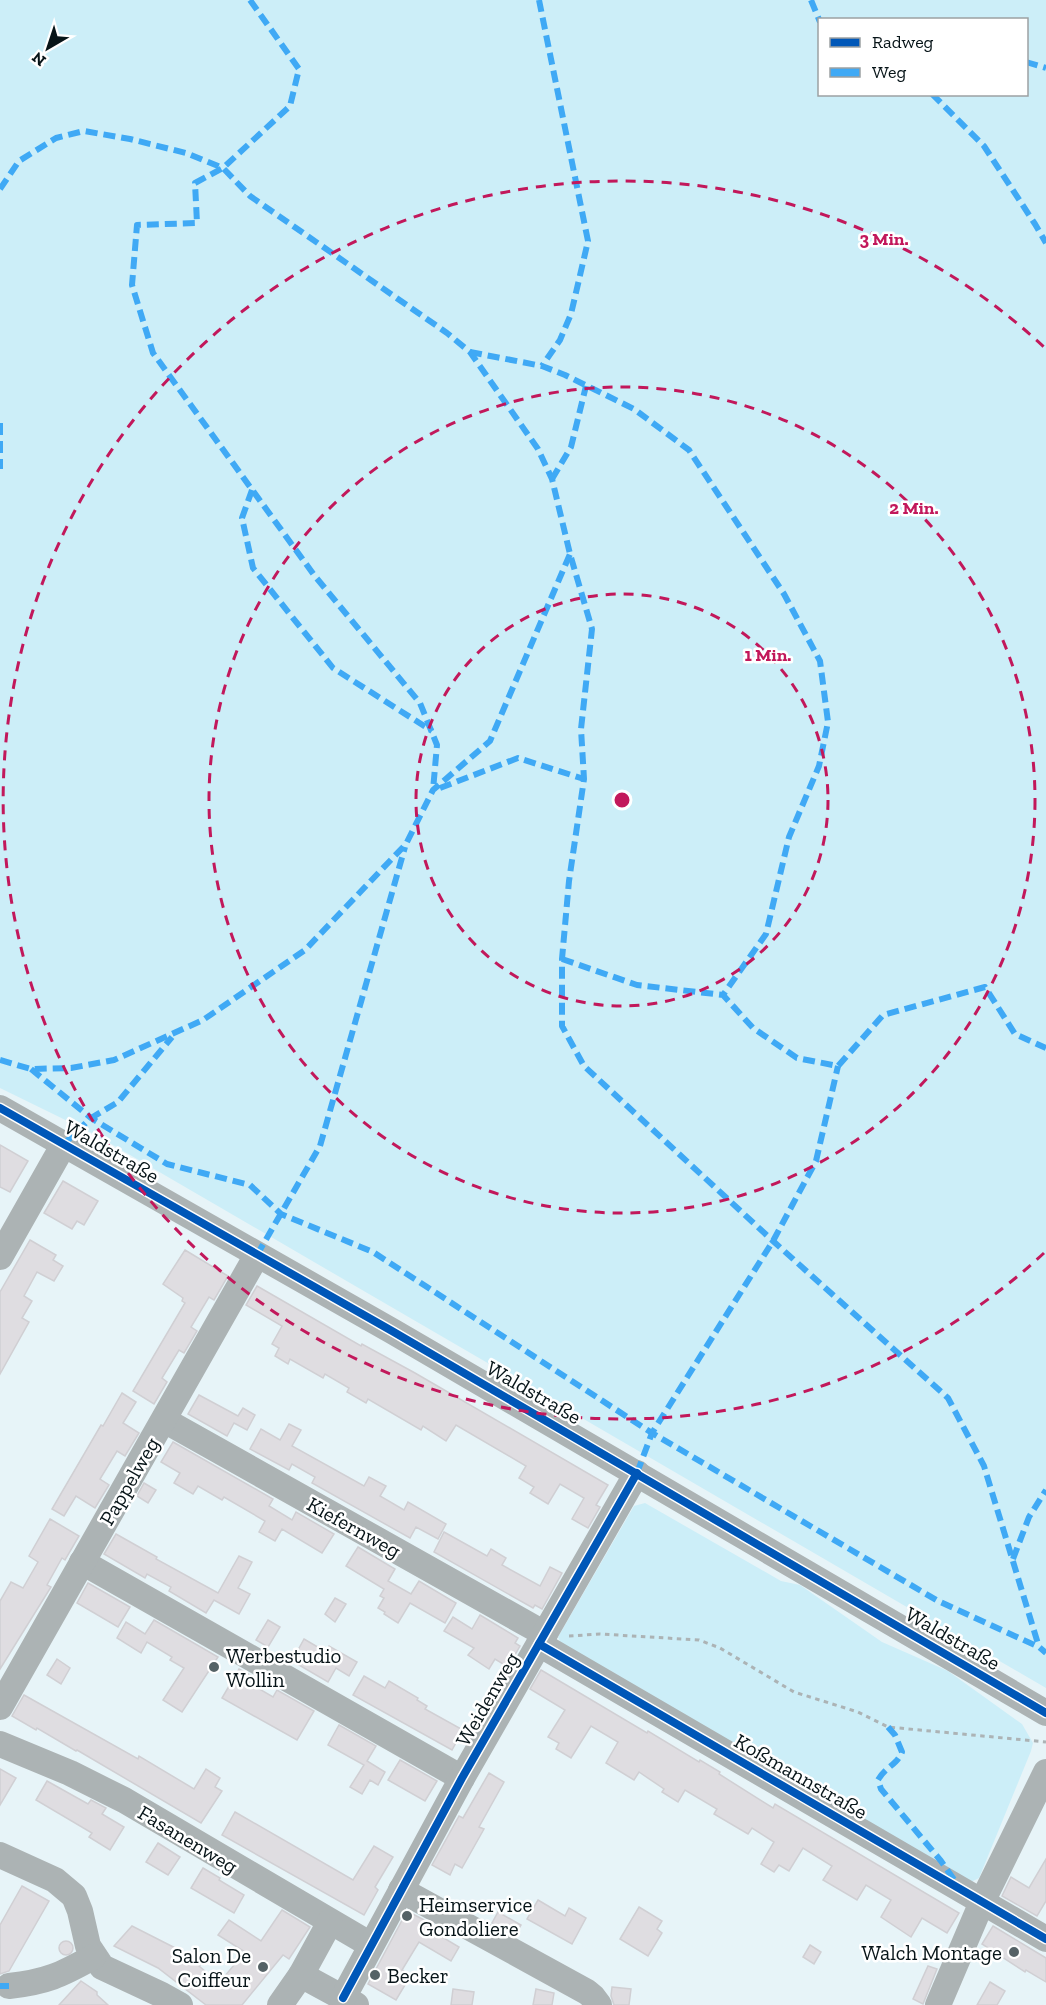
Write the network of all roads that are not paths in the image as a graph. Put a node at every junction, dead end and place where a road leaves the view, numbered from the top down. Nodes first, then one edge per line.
1 (0, 1108) edge
2 (64, 1144) junction
3 (257, 1255) junction
4 (0, 1257) edge
5 (164, 1420) junction
6 (638, 1473) junction
7 (82, 1562) junction
8 (542, 1638) junction
9 (0, 1707) edge
10 (1046, 1713) edge
11 (0, 1744) edge
12 (1046, 1772) edge
13 (462, 1778) junction
14 (0, 1855) edge
15 (401, 1890) junction
16 (982, 1902) junction
17 (330, 1922) junction
18 (1046, 1939) edge
19 (370, 1945) junction
20 (93, 1957) junction
21 (301, 1975) junction
22 (9, 1986) dead end
23 (349, 2001) edge
24 (180, 2005) edge
25 (280, 2005) edge
26 (599, 2005) edge
27 (938, 2005) edge

1 - 2 street, Waldstraße
2 - 3 street, Waldstraße
2 - 4 street
3 - 5 street, Pappelweg
3 - 6 street, Waldstraße
5 - 7 street, Pappelweg
5 - 8 street, Kiefernweg
6 - 8 street, Weidenweg
6 - 10 street, Waldstraße
7 - 9 street, Pappelweg
7 - 13 street
8 - 13 street, Weidenweg
8 - 16 street, Koßmannstraße
11 - 17 street, Fasanenweg
12 - 16 street
13 - 15 street, Weidenweg
14 - 20 street
15 - 19 street, Weidenweg
15 - 26 street
16 - 18 street, Koßmannstraße
16 - 27 street
17 - 19 street, Fasanenweg
17 - 21 street
19 - 23 street, Weidenweg
20 - 22 street
20 - 24 street
21 - 23 street
21 - 25 street

